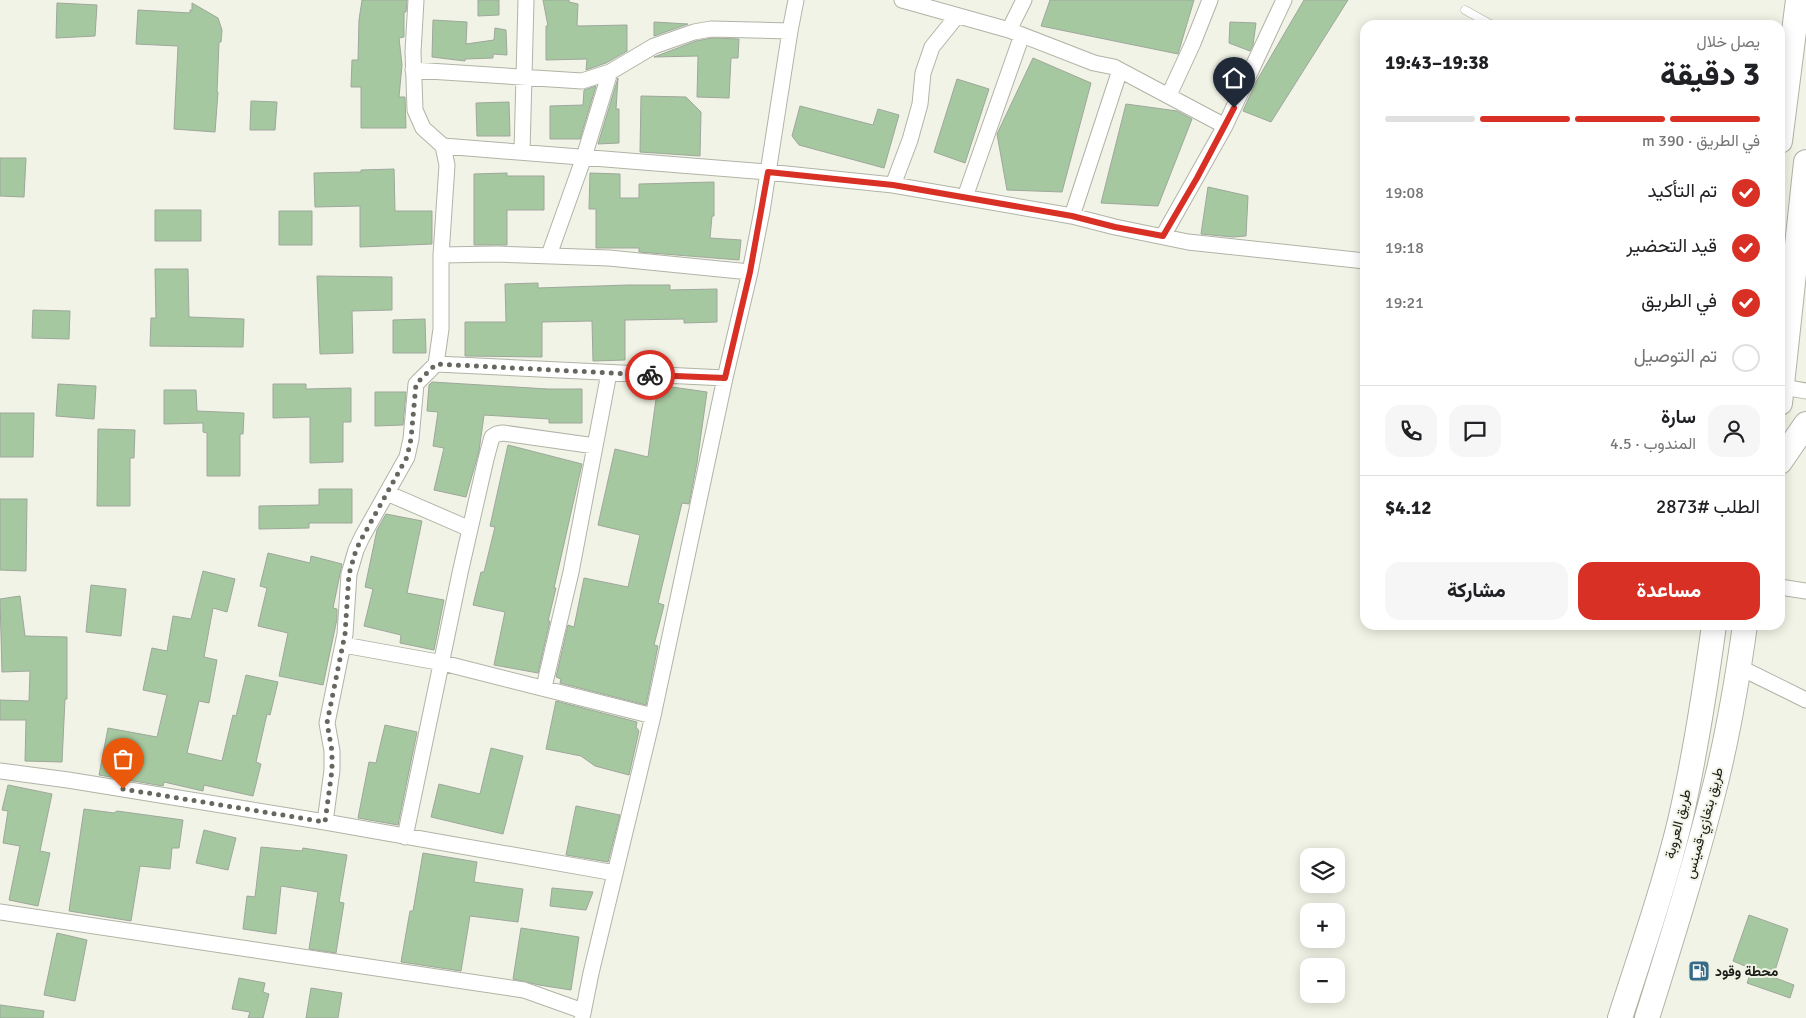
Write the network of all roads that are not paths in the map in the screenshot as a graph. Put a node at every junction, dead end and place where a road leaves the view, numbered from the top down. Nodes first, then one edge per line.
1 (416, 0) edge
2 (526, 0) edge
3 (796, 0) edge
4 (902, 0) edge
5 (1024, 0) edge
6 (1210, 0) edge
7 (1284, 0) edge
8 (1798, 0) edge
9 (1465, 10) dead end
10 (956, 16) junction
11 (1483, 20) edge
12 (790, 31) junction
13 (1016, 33) junction
14 (413, 70) junction
15 (1120, 70) junction
16 (610, 72) junction
17 (524, 76) junction
18 (1168, 95) junction
19 (1785, 102) edge
20 (1225, 126) junction
21 (442, 146) junction
22 (522, 152) junction
23 (584, 156) junction
24 (1806, 162) edge
25 (768, 172) junction
26 (893, 185) junction
27 (965, 197) junction
28 (1072, 216) junction
29 (1163, 236) junction
30 (441, 255) junction
31 (549, 256) junction
32 (1360, 260) edge
33 (750, 272) junction
34 (1785, 340) edge
35 (436, 364) junction
36 (609, 373) junction
37 (725, 378) junction
38 (1806, 391) edge
39 (1785, 394) edge
40 (1806, 424) edge
41 (595, 446) junction
42 (1785, 455) edge
43 (387, 493) junction
44 (470, 529) junction
45 (1785, 587) edge
46 (1806, 591) edge
47 (1713, 630) edge
48 (1745, 630) edge
49 (344, 644) junction
50 (443, 663) junction
51 (1739, 667) junction
52 (544, 687) junction
53 (1806, 700) edge
54 (653, 716) junction
55 (0, 771) edge
56 (325, 822) junction
57 (405, 837) junction
58 (615, 873) junction
59 (0, 912) edge
60 (583, 1014) edge
61 (1620, 1018) edge
62 (1647, 1018) edge

1 - 14 street
2 - 17 street
3 - 12 street
4 - 10 street
5 - 13 street
6 - 18 street
7 - 20 street
8 - 19 main road
9 - 11 lane
10 - 13 street
10 - 26 street
12 - 16 street
12 - 25 street
13 - 15 street
13 - 27 street
14 - 17 street
14 - 21 street
15 - 18 street
15 - 28 street
16 - 17 street
16 - 23 street
17 - 22 street
18 - 20 street
20 - 29 street
21 - 22 street
21 - 30 street
22 - 23 street
23 - 25 street
23 - 31 street
24 - 34 main road
25 - 26 street
25 - 33 street
26 - 27 street
27 - 28 street
28 - 29 street
29 - 32 street
30 - 31 street
30 - 35 street
31 - 33 street
33 - 37 street
35 - 36 street
35 - 43 street
36 - 37 street
36 - 41 street
37 - 54 street
38 - 39 street
40 - 42 main road
41 - 44 street
41 - 52 street
43 - 44 street
43 - 49 street
44 - 50 street
45 - 46 street
47 - 61 main road, طريق العروبة
48 - 51 main road, طريق بنغازي-قمينس
49 - 50 street
49 - 56 street
50 - 52 street
50 - 57 street
51 - 53 street
51 - 62 main road, طريق بنغازي-قمينس
52 - 54 street
54 - 58 street
55 - 56 street
56 - 57 street
57 - 58 street
58 - 60 street
59 - 60 street

